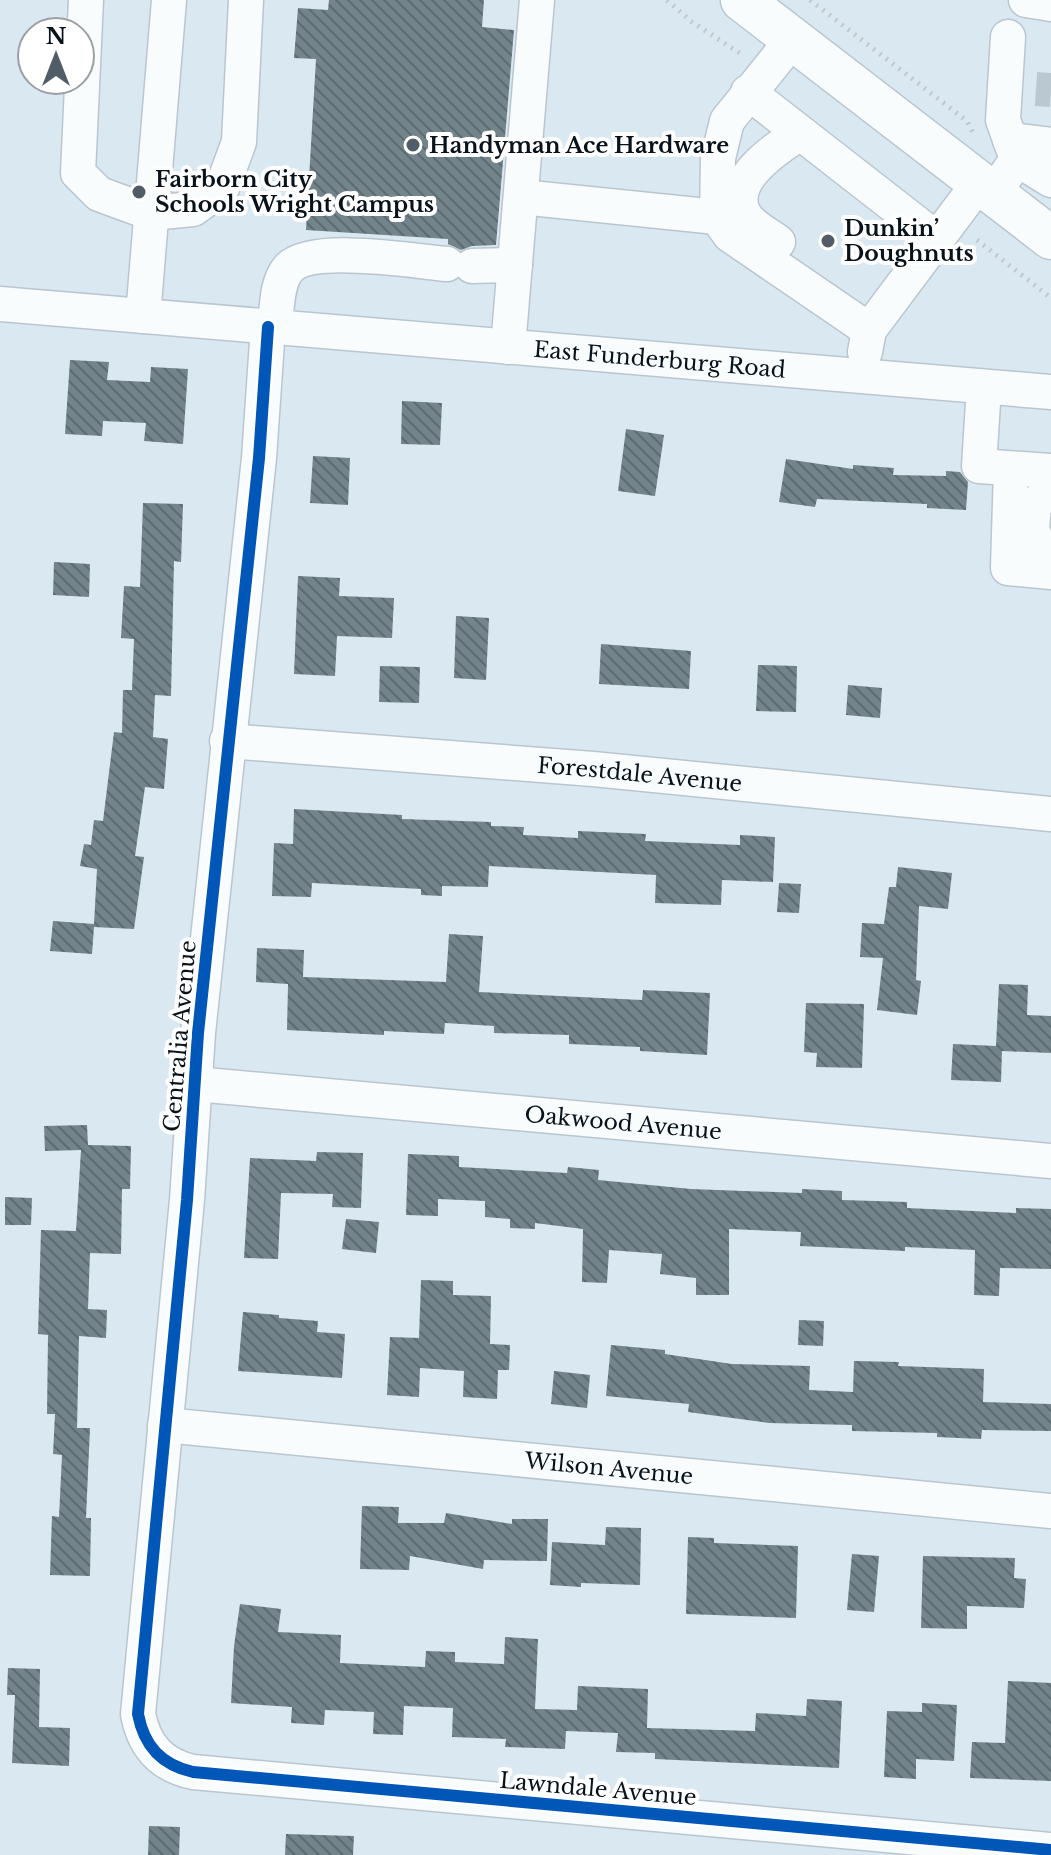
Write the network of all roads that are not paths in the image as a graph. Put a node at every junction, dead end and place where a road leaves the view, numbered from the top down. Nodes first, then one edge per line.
1 (86, 0) edge
2 (169, 0) edge
3 (246, 0) edge
4 (537, 0) edge
5 (742, 0) edge
6 (1026, 0) edge
7 (1051, 4) edge
8 (1008, 37) dead end
9 (793, 39) junction
10 (748, 92) junction
11 (800, 133) junction
12 (1051, 145) edge
13 (1014, 150) junction
14 (1051, 180) edge
15 (986, 188) junction
16 (521, 197) junction
17 (151, 213) junction
18 (717, 217) junction
19 (1047, 234) edge
20 (938, 240) junction
21 (805, 263) dead end
22 (515, 265) junction
23 (0, 304) edge
24 (143, 316) junction
25 (272, 327) junction
26 (869, 330) junction
27 (508, 347) junction
28 (862, 376) junction
29 (984, 387) junction
30 (1051, 392) edge
31 (1011, 469) junction
32 (1051, 471) edge
33 (1051, 490) edge
34 (1051, 553) edge
35 (1051, 572) edge
36 (227, 741) junction
37 (1051, 814) edge
38 (195, 1084) junction
39 (1051, 1161) edge
40 (165, 1425) junction
41 (1051, 1511) edge
42 (149, 1747) joint
43 (1051, 1850) edge

1 - 17 street
2 - 17 street
3 - 17 street
4 - 16 street
5 - 9 main road
6 - 7 street
8 - 13 street
9 - 10 street
9 - 15 main road
10 - 11 street
10 - 18 street
11 - 20 street
11 - 21 street
12 - 13 street
13 - 14 street
13 - 15 street
15 - 19 main road
15 - 20 street
16 - 18 street
16 - 22 street
17 - 24 street
18 - 26 street
20 - 26 street
22 - 25 street, Centralia Avenue
22 - 27 street
23 - 24 street, East Funderburg Road
24 - 25 street, East Funderburg Road
25 - 27 street, East Funderburg Road
25 - 36 street, Centralia Avenue
26 - 28 street
27 - 28 street, East Funderburg Road
28 - 29 street, East Funderburg Road
29 - 30 street, East Funderburg Road
29 - 31 street
31 - 32 street
31 - 35 street
33 - 34 street
36 - 37 street, Forestdale Avenue
36 - 38 street, Centralia Avenue
38 - 39 street, Oakwood Avenue
38 - 40 street, Centralia Avenue
40 - 41 street, Wilson Avenue
40 - 42 street, Centralia Avenue
42 - 43 street, Lawndale Avenue

